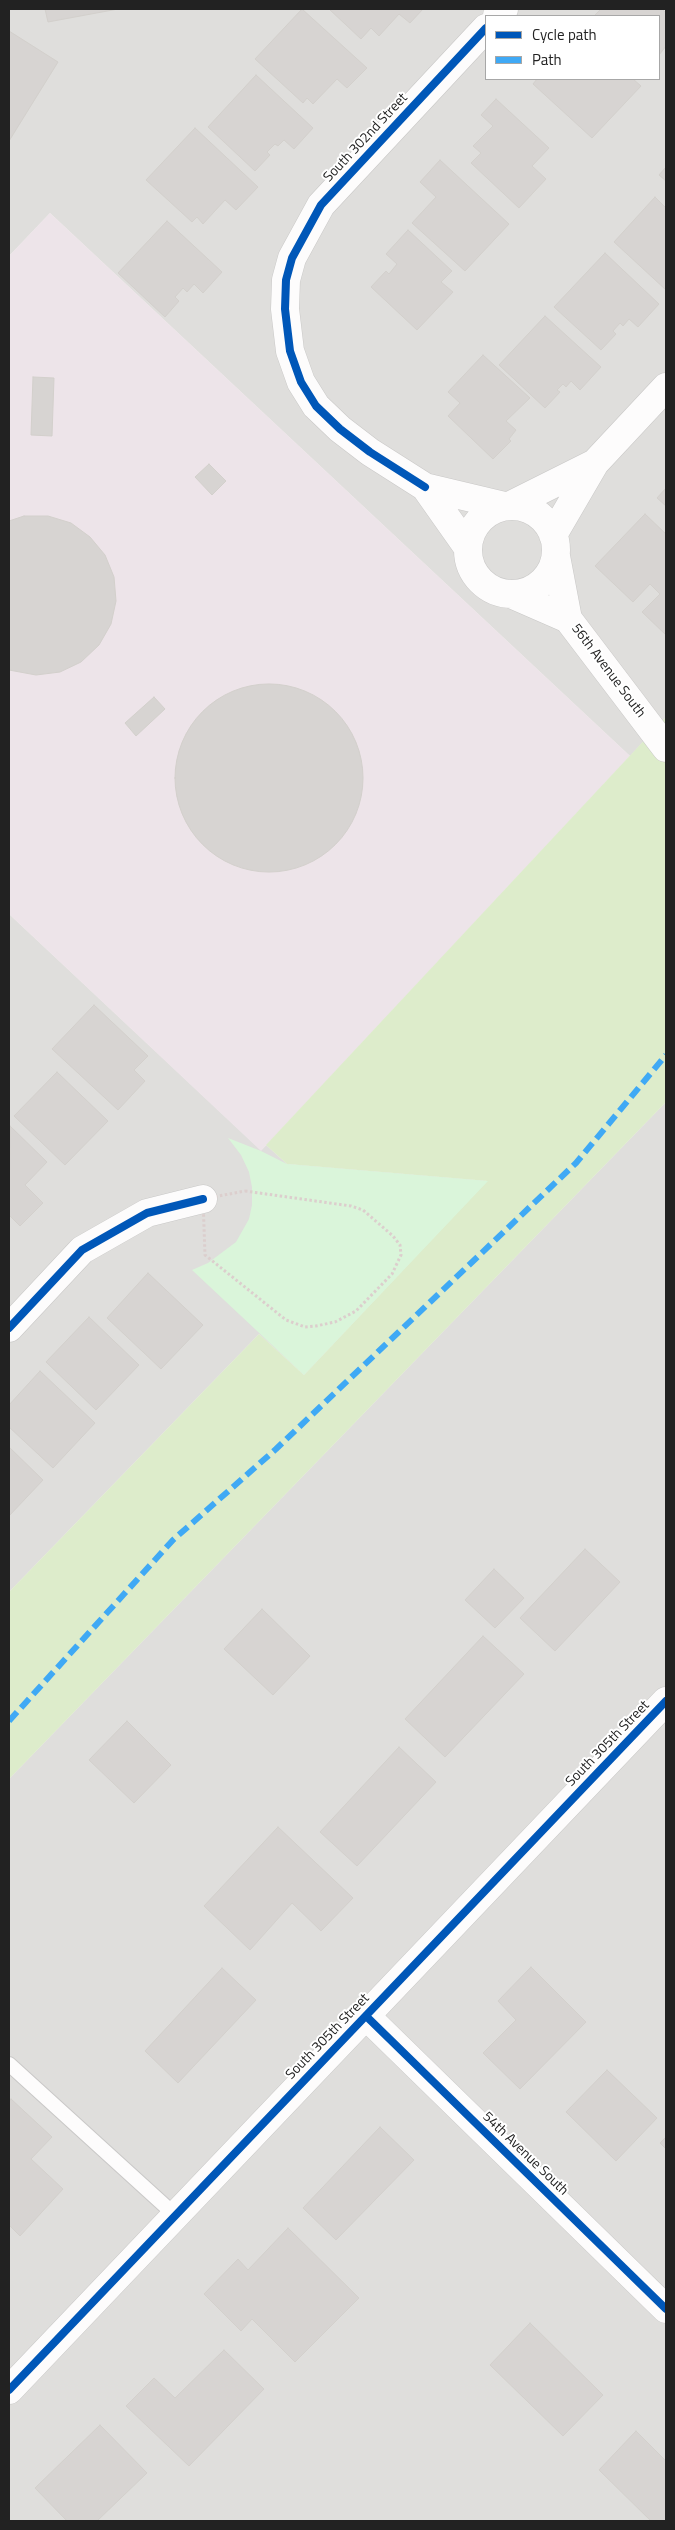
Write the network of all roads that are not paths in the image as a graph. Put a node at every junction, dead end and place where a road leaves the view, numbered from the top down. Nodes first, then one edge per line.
1 (485, 29) edge
2 (286, 280) joint
3 (666, 386) edge
4 (595, 463) junction
5 (425, 487) junction
6 (508, 506) junction
7 (555, 546) junction
8 (468, 548) junction
9 (513, 595) junction
10 (568, 619) junction
11 (666, 748) edge
12 (203, 1199) road end
13 (9, 1328) edge
14 (666, 1701) edge
15 (366, 2016) junction
16 (9, 2064) edge
17 (175, 2215) junction
18 (666, 2309) edge
19 (9, 2390) edge

1 - 2 street, South 302nd Street
2 - 5 street, 56th Avenue South
3 - 4 street
4 - 6 street
4 - 7 street
5 - 6 street, 56th Avenue South
5 - 8 street, 56th Avenue South
6 - 7 street, 56th Avenue South
6 - 8 street
7 - 9 street
7 - 10 street, 56th Avenue South
8 - 9 street, 56th Avenue South
9 - 10 street, 56th Avenue South
10 - 11 street, 56th Avenue South
12 - 13 street
14 - 15 street, South 305th Street
15 - 17 street, South 305th Street
15 - 18 street, 54th Avenue South
16 - 17 lane
17 - 19 street, South 305th Street

